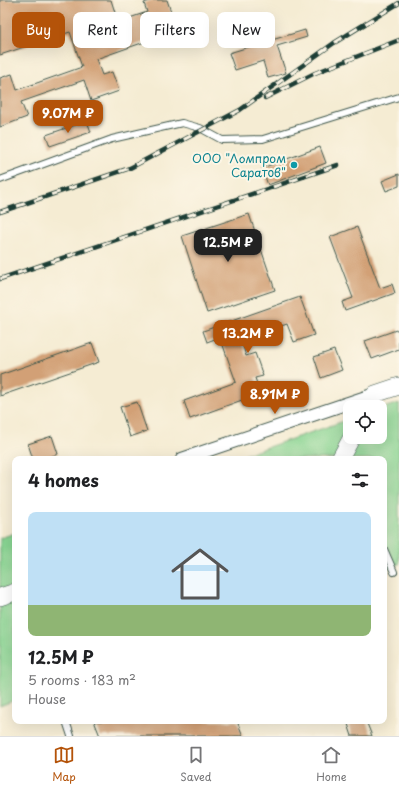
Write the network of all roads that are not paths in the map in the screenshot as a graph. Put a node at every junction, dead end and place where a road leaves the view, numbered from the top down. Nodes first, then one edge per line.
1 (399, 97) edge
2 (0, 180) edge
3 (399, 386) edge
4 (372, 400) edge
5 (343, 409) edge
6 (348, 444) edge
7 (192, 456) edge
8 (342, 456) edge
9 (387, 556) edge
10 (394, 572) dead end
11 (12, 593) edge
12 (0, 597) edge
13 (67, 724) edge
14 (71, 736) edge

1 - 2 lane
3 - 4 street
5 - 7 street
6 - 8 street
9 - 10 lane
11 - 12 street
13 - 14 lane

